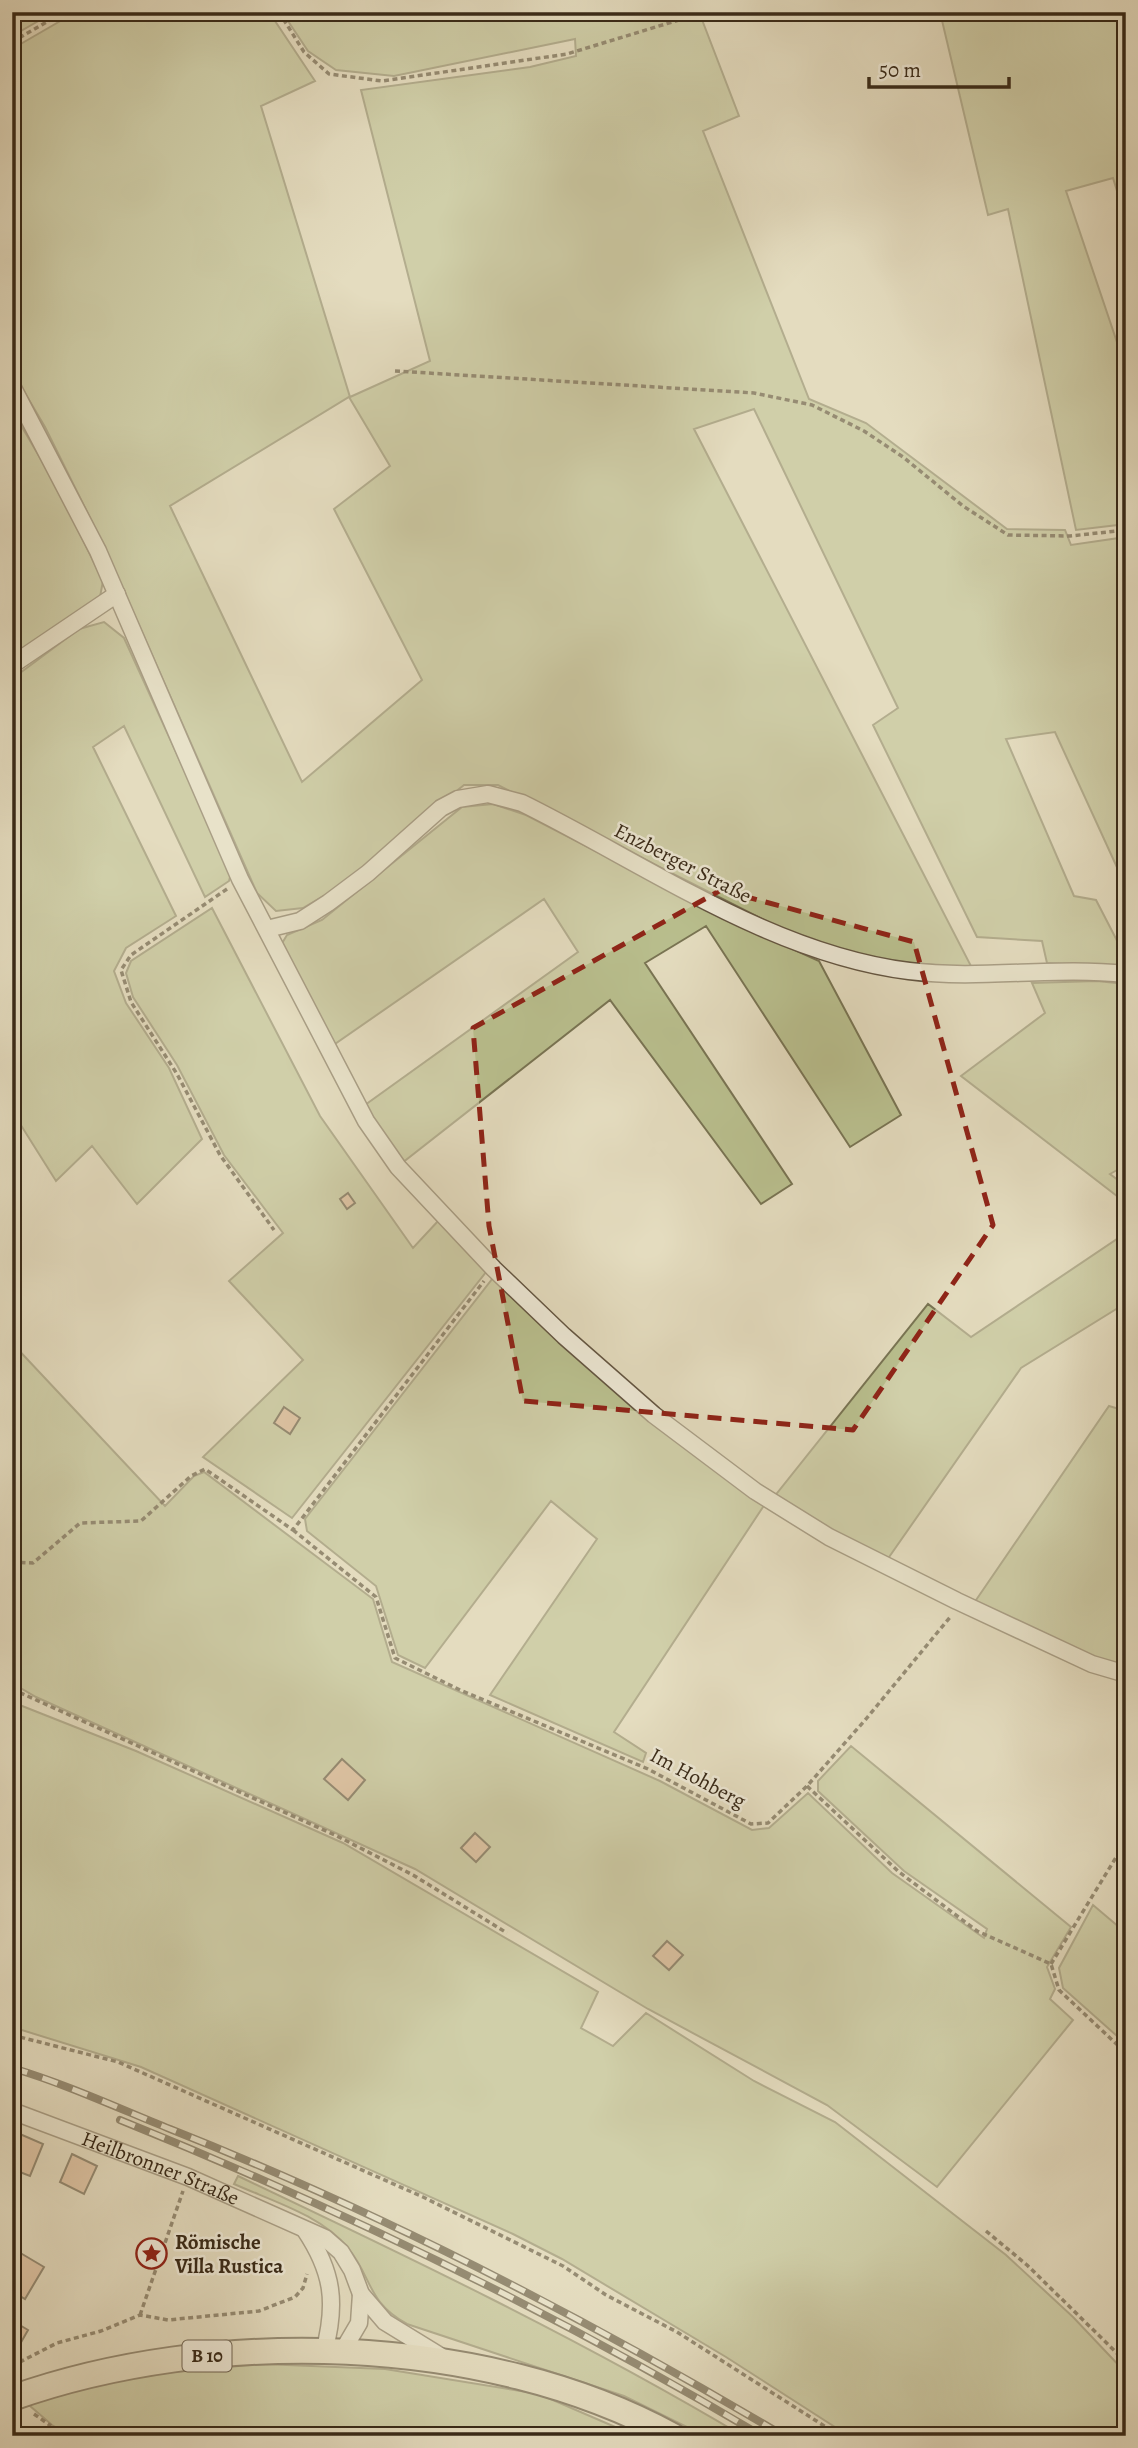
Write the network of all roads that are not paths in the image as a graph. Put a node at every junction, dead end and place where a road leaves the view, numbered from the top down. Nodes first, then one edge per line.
1 (12, 386) edge
2 (117, 594) junction
3 (12, 665) edge
4 (267, 929) junction
5 (1126, 974) edge
6 (1126, 1674) edge
7 (12, 2111) edge
8 (306, 2230) junction
9 (362, 2294) junction
10 (333, 2352) junction
11 (456, 2365) junction
12 (20, 2395) edge
13 (673, 2436) edge

1 - 2 street
2 - 3 street
2 - 4 street
4 - 5 street, Enzberger Straße
4 - 6 street
7 - 8 street, Heilbronner Straße
8 - 9 street, Heilbronner Straße
8 - 10 street
9 - 10 street
9 - 11 street, Heilbronner Straße
10 - 11 main road, Heilbronner Straße / B 10
10 - 12 main road, B 10
11 - 13 main road, Heilbronner Straße / B 10

